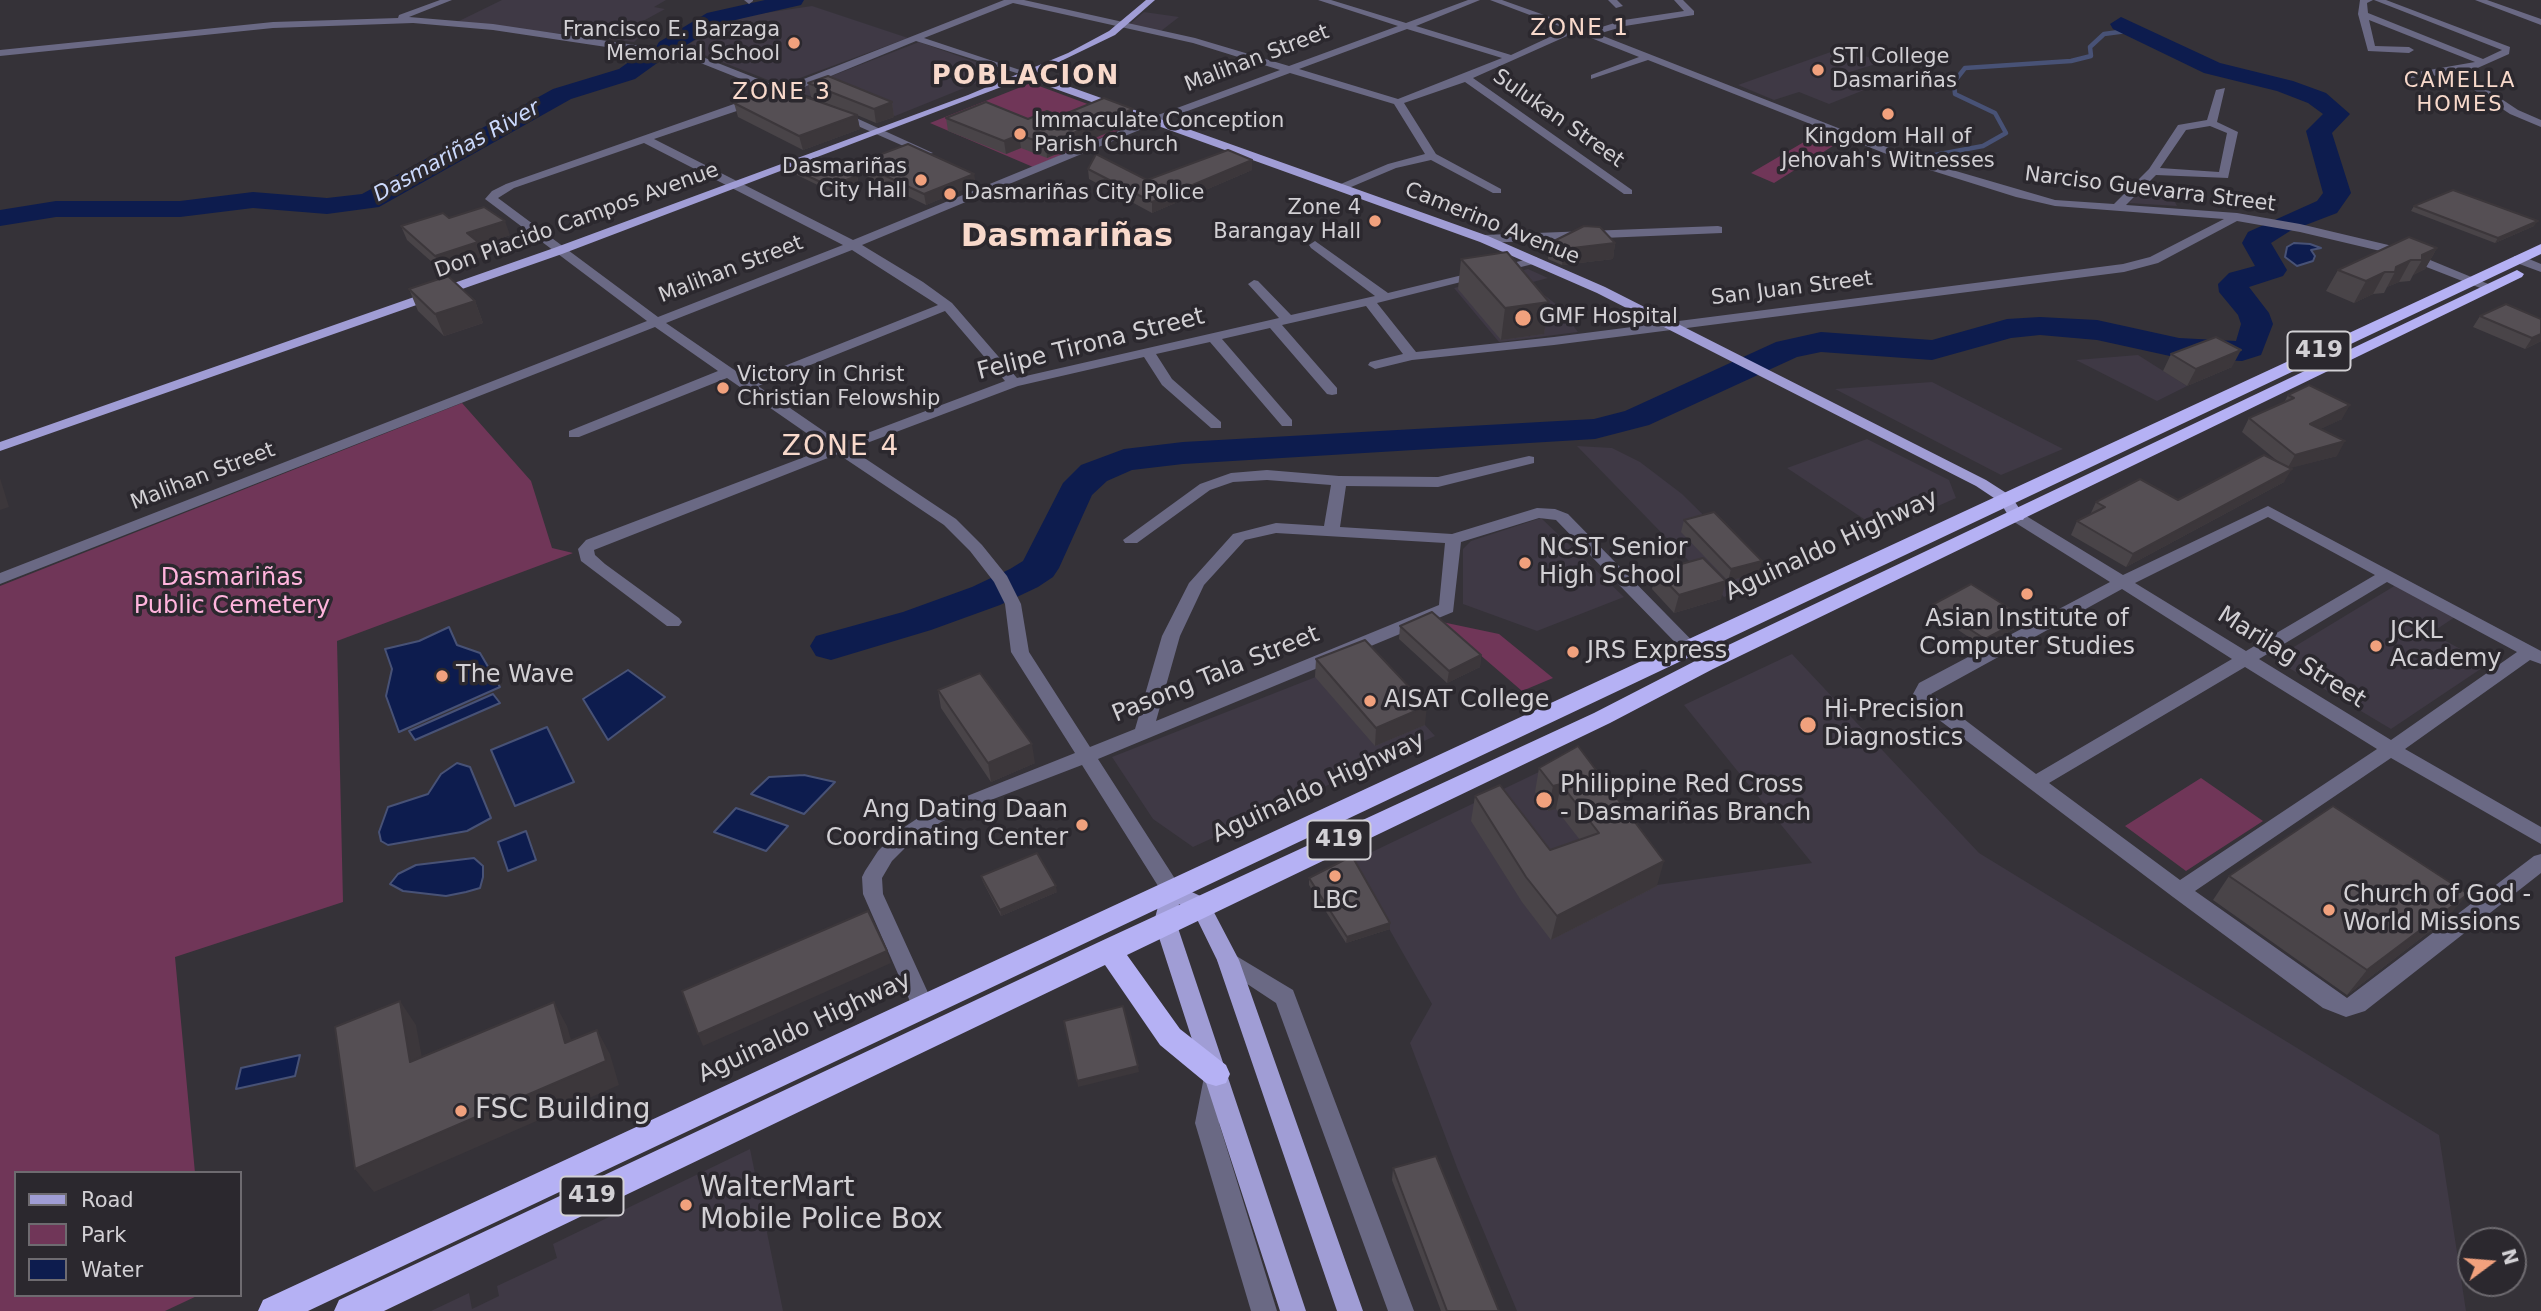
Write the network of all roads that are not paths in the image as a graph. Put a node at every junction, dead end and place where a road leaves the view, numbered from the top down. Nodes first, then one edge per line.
1 (447, 0) edge
2 (1012, 0) edge
3 (1152, 0) edge
4 (1322, 0) edge
5 (1476, 0) edge
6 (1494, 0) edge
7 (1678, 0) edge
8 (2369, 0) edge
9 (2479, 0) edge
10 (2384, 1) edge
11 (2363, 14) junction
12 (397, 19) junction
13 (413, 20) junction
14 (2541, 22) edge
15 (1124, 24) junction
16 (1409, 25) junction
17 (1576, 29) junction
18 (1590, 34) junction
19 (918, 39) junction
20 (2409, 50) dead end
21 (0, 53) edge
22 (1648, 57) junction
23 (1512, 58) junction
24 (2483, 62) junction
25 (1292, 69) junction
26 (2452, 71) junction
27 (1026, 75) junction
28 (1594, 77) dead end
29 (2406, 77) dead end
30 (1466, 78) junction
31 (2221, 90) dead end
32 (781, 91) junction
33 (793, 95) edge
34 (1398, 102) junction
35 (827, 110) edge
36 (2514, 112) junction
37 (1154, 121) junction
38 (2211, 123) junction
39 (2541, 124) edge
40 (2541, 131) edge
41 (882, 132) junction
42 (645, 139) junction
43 (1432, 156) junction
44 (935, 157) edge
45 (2153, 171) junction
46 (736, 186) junction
47 (1340, 188) junction
48 (1497, 191) dead end
49 (1628, 192) dead end
50 (2117, 207) junction
51 (2237, 217) junction
52 (1718, 230) dead end
53 (1484, 239) junction
54 (853, 244) junction
55 (1315, 245) dead end
56 (2541, 248) edge
57 (558, 251) junction
58 (2518, 259) junction
59 (1533, 260) junction
60 (2539, 265) edge
61 (2473, 280) junction
62 (1254, 284) dead end
63 (2492, 288) junction
64 (1385, 297) junction
65 (1369, 301) junction
66 (947, 306) junction
67 (656, 321) junction
68 (1280, 321) junction
69 (1673, 326) junction
70 (1214, 338) junction
71 (1148, 352) junction
72 (1412, 356) junction
73 (1375, 365) dead end
74 (729, 372) junction
75 (1014, 383) junction
76 (747, 385) junction
77 (1332, 391) dead end
78 (1287, 423) dead end
79 (2166, 423) junction
80 (1216, 425) dead end
81 (574, 434) dead end
82 (2189, 434) junction
83 (0, 447) edge
84 (840, 449) junction
85 (1529, 460) dead end
86 (1339, 481) junction
87 (2006, 499) junction
88 (2017, 517) junction
89 (1331, 533) junction
90 (1453, 539) junction
91 (1130, 540) dead end
92 (2387, 575) junction
93 (0, 579) edge
94 (2121, 583) junction
95 (673, 622) dead end
96 (1688, 648) junction
97 (2535, 655) edge
98 (2245, 658) junction
99 (1706, 664) junction
100 (1143, 733) junction
101 (2391, 749) junction
102 (1085, 757) junction
103 (2035, 783) junction
104 (2541, 836) edge
105 (2541, 862) edge
106 (1172, 891) junction
107 (2180, 891) junction
108 (1200, 905) junction
109 (1165, 922) junction
110 (1108, 949) junction
111 (1228, 960) junction
112 (924, 1008) junction
113 (1216, 1074) junction
114 (274, 1311) edge
115 (350, 1311) edge
116 (1264, 1311) edge
117 (1293, 1311) edge
118 (1350, 1311) edge
119 (1401, 1311) edge

1 - 12 street
1 - 13 street
2 - 15 street
2 - 19 street
3 - 15 main road, Don Placido Campos Avenue
4 - 16 street
5 - 16 street, Malihan Street
6 - 17 street, Narciso Guevarra Street
7 - 18 street
8 - 11 street
9 - 14 street
10 - 24 street
11 - 20 street
11 - 24 street
12 - 13 street
12 - 21 street
13 - 32 street
15 - 25 street
15 - 27 main road, Don Placido Campos Avenue
16 - 23 street
16 - 25 street, Malihan Street
17 - 18 street, Narciso Guevarra Street
17 - 23 street
18 - 22 street, Narciso Guevarra Street
19 - 27 street, Camerino Avenue
19 - 32 street
22 - 28 street
22 - 50 street, Narciso Guevarra Street
23 - 30 street
24 - 26 street
25 - 34 street
25 - 37 street, Malihan Street
26 - 29 street
26 - 36 street
27 - 37 main road, Camerino Avenue
27 - 41 main road, Don Placido Campos Avenue
30 - 34 street
30 - 49 street, Sulukan Street
31 - 38 street
32 - 33 street
32 - 42 street
34 - 43 street
35 - 41 street
36 - 39 street
36 - 40 street
37 - 47 main road, Camerino Avenue
37 - 54 street, Malihan Street
38 - 45 street
38 - 45 street
41 - 44 street
41 - 46 main road, Don Placido Campos Avenue
42 - 46 street
42 - 57 street
43 - 47 street
43 - 48 street
45 - 50 street
46 - 54 street
46 - 57 main road, Don Placido Campos Avenue
47 - 53 main road, Camerino Avenue
50 - 51 street, Narciso Guevarra Street
51 - 61 street, Narciso Guevarra Street
51 - 69 street, San Juan Street
52 - 53 street
53 - 59 main road, Camerino Avenue
54 - 66 street
54 - 67 street, Malihan Street
55 - 64 street
56 - 58 highway, Aguinaldo Highway / 419
57 - 67 street
57 - 83 main road, Don Placido Campos Avenue
58 - 60 street
58 - 61 highway, Aguinaldo Highway / 419
59 - 64 street, Felipe Tirona Street
59 - 69 main road, Camerino Avenue
60 - 63 highway, 419
61 - 63 street, Narciso Guevarra Street
61 - 79 highway, Aguinaldo Highway / 419
62 - 68 street
63 - 82 highway, 419
64 - 65 street, Felipe Tirona Street
65 - 68 street, Felipe Tirona Street
65 - 72 street
66 - 75 street
66 - 76 street
67 - 74 street
67 - 93 street, Malihan Street
68 - 70 street, Felipe Tirona Street
68 - 77 street
69 - 72 street, San Juan Street
69 - 87 main road, Camerino Avenue
70 - 71 street, Felipe Tirona Street
70 - 78 street
71 - 75 street, Felipe Tirona Street
71 - 80 street
72 - 73 street, San Juan Street
74 - 76 street
74 - 81 street
75 - 84 street, Felipe Tirona Street
76 - 84 street
79 - 82 highway
79 - 87 highway, Aguinaldo Highway / 419
82 - 88 highway, 419
84 - 95 street, Felipe Tirona Street
84 - 102 street
85 - 86 street
86 - 89 street
86 - 91 street
87 - 88 main road
87 - 96 highway, Aguinaldo Highway / 419
88 - 94 street, Marilag Street
88 - 99 highway, 419
89 - 90 street
89 - 100 street
90 - 96 street
90 - 100 street, Pasong Tala Street
92 - 94 street
92 - 97 street
92 - 98 street
94 - 98 street, Marilag Street
94 - 103 street
96 - 99 street
96 - 106 highway, Aguinaldo Highway / 419
97 - 101 street
98 - 101 street, Marilag Street
98 - 103 street
99 - 108 highway, 419
100 - 102 street, Pasong Tala Street
101 - 104 street, Marilag Street
101 - 107 street
102 - 106 street
102 - 112 street, Pasong Tala Street
103 - 107 street
105 - 107 street
106 - 108 main road
106 - 109 main road
106 - 112 highway, Aguinaldo Highway / 419
108 - 109 highway, 419
108 - 111 main road
109 - 110 highway, 419
109 - 113 main road
110 - 113 highway
110 - 115 highway, 419
111 - 118 main road
111 - 119 street
112 - 114 highway, Aguinaldo Highway / 419
113 - 116 street
113 - 117 main road

